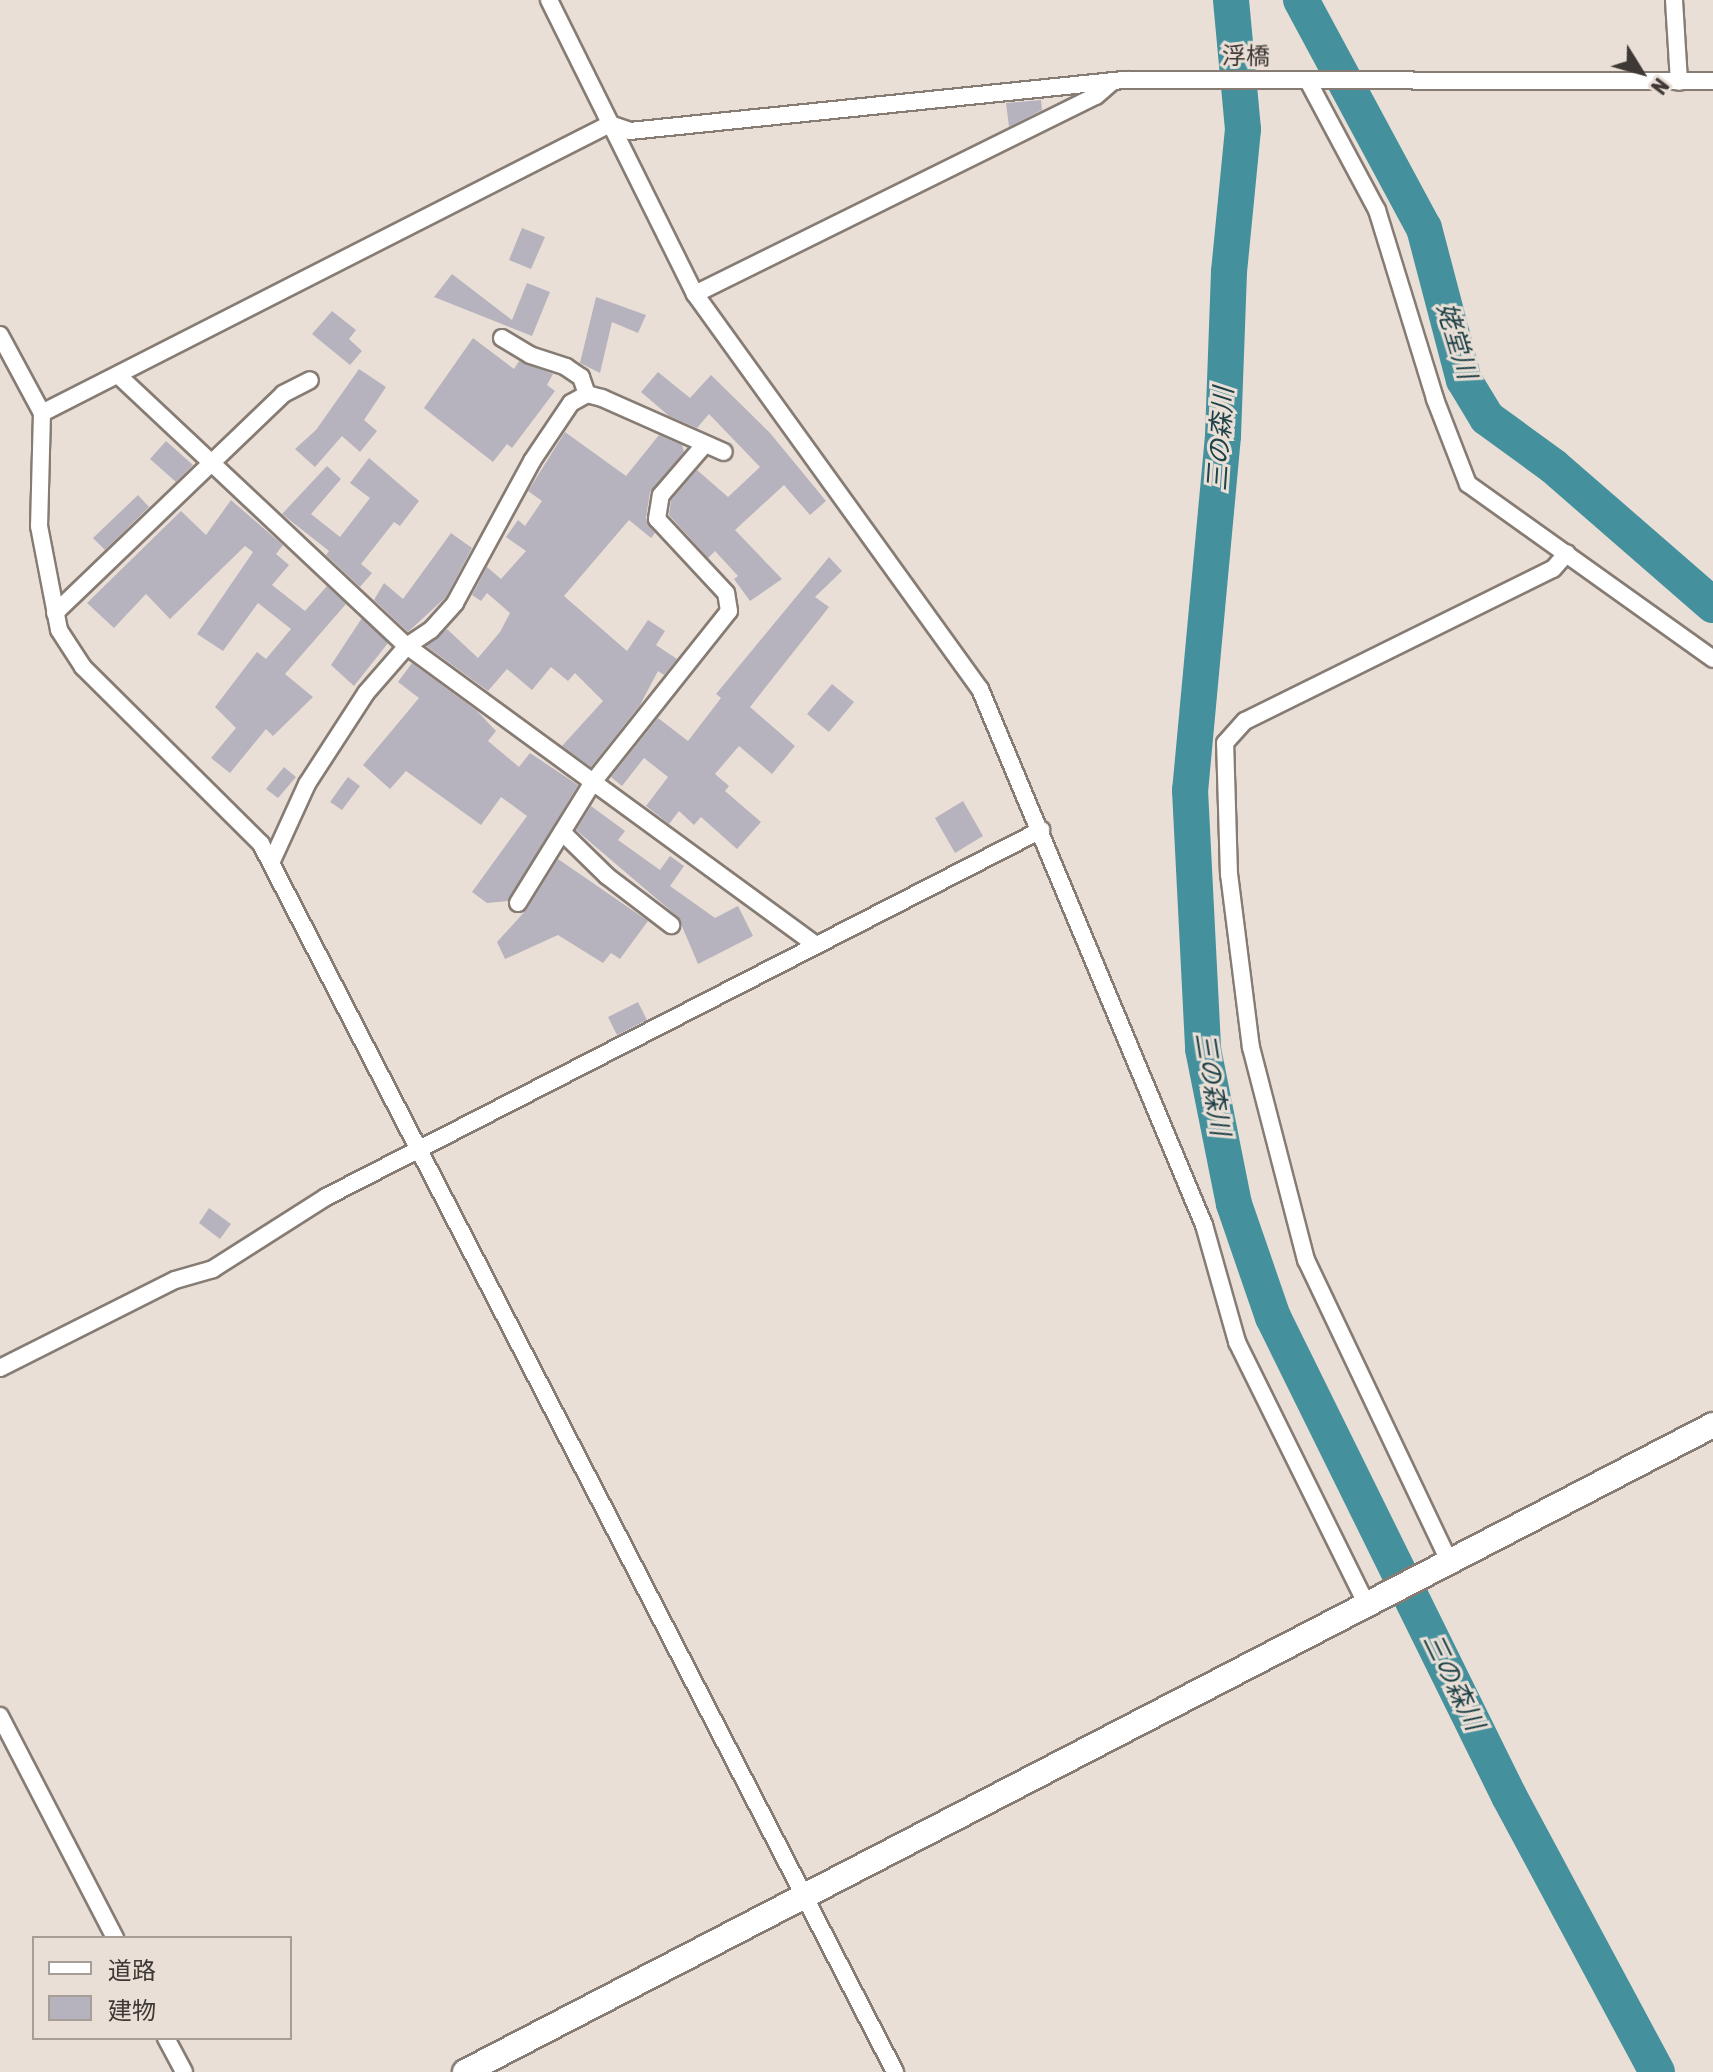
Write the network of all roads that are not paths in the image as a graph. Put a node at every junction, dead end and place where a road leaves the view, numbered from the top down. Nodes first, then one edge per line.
1 (549, 0) edge
2 (1674, 0) edge
3 (1314, 81) junction
4 (1713, 81) edge
5 (1112, 82) junction
6 (1679, 82) junction
7 (610, 124) junction
8 (695, 294) junction
9 (0, 335) edge
10 (502, 338) dead end
11 (119, 376) junction
12 (310, 380) dead end
13 (587, 394) junction
14 (42, 413) junction
15 (705, 444) junction
16 (724, 452) dead end
17 (210, 467) junction
18 (1567, 553) junction
19 (55, 613) junction
20 (407, 646) junction
21 (1713, 659) edge
22 (593, 782) junction
23 (1041, 830) junction
24 (562, 832) junction
25 (271, 863) junction
26 (518, 903) dead end
27 (671, 925) dead end
28 (816, 945) junction
29 (420, 1151) junction
30 (0, 1368) edge
31 (1713, 1425) edge
32 (1444, 1567) junction
33 (1374, 1601) junction
34 (0, 1716) edge
35 (803, 1899) junction
36 (114, 1936) edge
37 (167, 2040) edge
38 (184, 2072) edge
39 (465, 2072) edge
40 (895, 2072) edge

1 - 7 street
2 - 6 street
3 - 5 street, 浮橋
3 - 6 street, 浮橋
3 - 18 street
4 - 6 street, 浮橋
5 - 7 street, 浮橋
5 - 8 street
7 - 8 street
7 - 11 street
8 - 23 street
9 - 14 street
10 - 13 street
11 - 14 street
11 - 17 street
12 - 17 street
13 - 15 street
13 - 20 street
14 - 19 street
15 - 16 street
15 - 22 street
17 - 19 street
17 - 20 street
18 - 21 street
18 - 32 street
19 - 25 street
20 - 22 street
20 - 25 street
22 - 24 street
22 - 28 street
23 - 28 street
23 - 33 street
24 - 26 street
24 - 27 street
25 - 29 street
28 - 29 street
29 - 30 street
29 - 35 street
31 - 32 street
32 - 33 street
33 - 35 street
34 - 36 street
35 - 39 street
35 - 40 street
37 - 38 street

